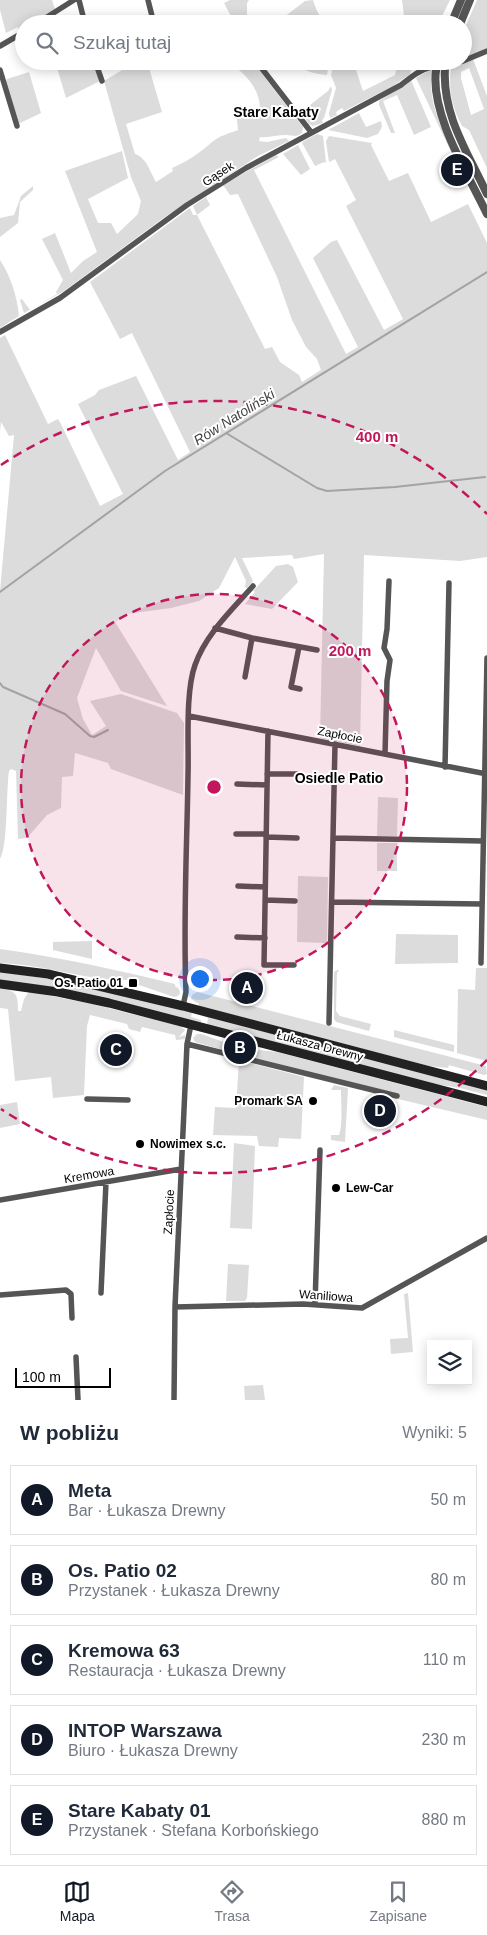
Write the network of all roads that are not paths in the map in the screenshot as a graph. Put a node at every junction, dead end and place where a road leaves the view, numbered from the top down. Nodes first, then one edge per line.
1 (74, 0) edge
2 (79, 0) edge
3 (148, 0) edge
4 (461, 0) edge
5 (470, 0) edge
6 (50, 15) edge
7 (83, 15) edge
8 (152, 15) edge
9 (455, 15) edge
10 (464, 15) edge
11 (15, 37) edge
12 (0, 46) edge
13 (487, 51) edge
14 (472, 57) edge
15 (0, 70) edge
16 (98, 70) edge
17 (263, 70) edge
18 (423, 70) edge
19 (436, 70) edge
20 (446, 70) edge
21 (102, 81) dead end
22 (17, 126) dead end
23 (311, 132) junction
24 (487, 194) edge
25 (487, 214) edge
26 (0, 332) edge
27 (389, 581) dead end
28 (449, 583) dead end
29 (253, 586) dead end
30 (215, 628) junction
31 (252, 638) junction
32 (300, 647) junction
33 (317, 650) dead end
34 (487, 658) edge
35 (245, 677) dead end
36 (300, 689) dead end
37 (189, 716) junction
38 (268, 731) junction
39 (335, 744) junction
40 (385, 754) junction
41 (446, 766) junction
42 (267, 774) junction
43 (298, 774) dead end
44 (486, 774) edge
45 (237, 784) dead end
46 (267, 785) junction
47 (236, 834) dead end
48 (266, 836) junction
49 (297, 838) dead end
50 (333, 838) junction
51 (483, 841) junction
52 (238, 886) dead end
53 (265, 887) junction
54 (265, 900) junction
55 (295, 901) dead end
56 (332, 902) junction
57 (482, 904) junction
58 (237, 937) dead end
59 (265, 938) junction
60 (481, 963) dead end
61 (294, 965) dead end
62 (0, 968) edge
63 (0, 984) edge
64 (184, 1006) junction
65 (330, 1023) dead end
66 (191, 1025) junction
67 (187, 1044) junction
68 (487, 1086) edge
69 (397, 1096) dead end
70 (87, 1099) dead end
71 (128, 1100) dead end
72 (487, 1102) edge
73 (320, 1150) dead end
74 (181, 1169) junction
75 (106, 1182) junction
76 (0, 1200) edge
77 (487, 1238) edge
78 (100, 1293) dead end
79 (0, 1295) edge
80 (315, 1304) junction
81 (175, 1307) junction
82 (72, 1318) dead end
83 (76, 1357) dead end
84 (78, 1400) edge
85 (174, 1400) edge

1 - 6 street
2 - 7 street
3 - 8 street
4 - 9 street
5 - 10 street
11 - 12 street
13 - 14 street, Gąsek
15 - 22 street
16 - 21 street
17 - 23 street
18 - 23 street, Gąsek
19 - 25 street, bridge
20 - 24 street
23 - 26 street, Gąsek
27 - 40 street
28 - 41 street
29 - 30 street
30 - 31 street
30 - 37 street
31 - 32 street
31 - 35 street
32 - 33 street
32 - 36 street
34 - 44 street
37 - 38 street, Zapłocie
37 - 64 street
38 - 39 street, Zapłocie
38 - 42 street
39 - 40 street, Zapłocie
39 - 50 street
40 - 41 street, Zapłocie
41 - 44 street, Zapłocie
42 - 43 street
42 - 46 street
44 - 51 street
45 - 46 street
46 - 48 street
47 - 48 street
48 - 49 street
48 - 53 street
50 - 51 street
50 - 56 street
51 - 57 street
52 - 53 street
53 - 54 street
54 - 55 street
54 - 59 street
56 - 57 street
56 - 65 street
57 - 60 street
58 - 59 street
59 - 61 street
62 - 64 main road, Łukasza Drewny
63 - 66 main road, Łukasza Drewny
64 - 68 main road, Łukasza Drewny
66 - 67 street, Zapłocie
66 - 72 main road, Łukasza Drewny
67 - 69 street
67 - 74 street, Zapłocie
70 - 71 street
73 - 80 street
74 - 75 street, Kremowa
74 - 81 street, Zapłocie
75 - 76 street, Kremowa
75 - 78 street
77 - 80 street, Waniliowa
79 - 82 street
80 - 81 street, Waniliowa
81 - 85 street, Zapłocie
83 - 84 street

